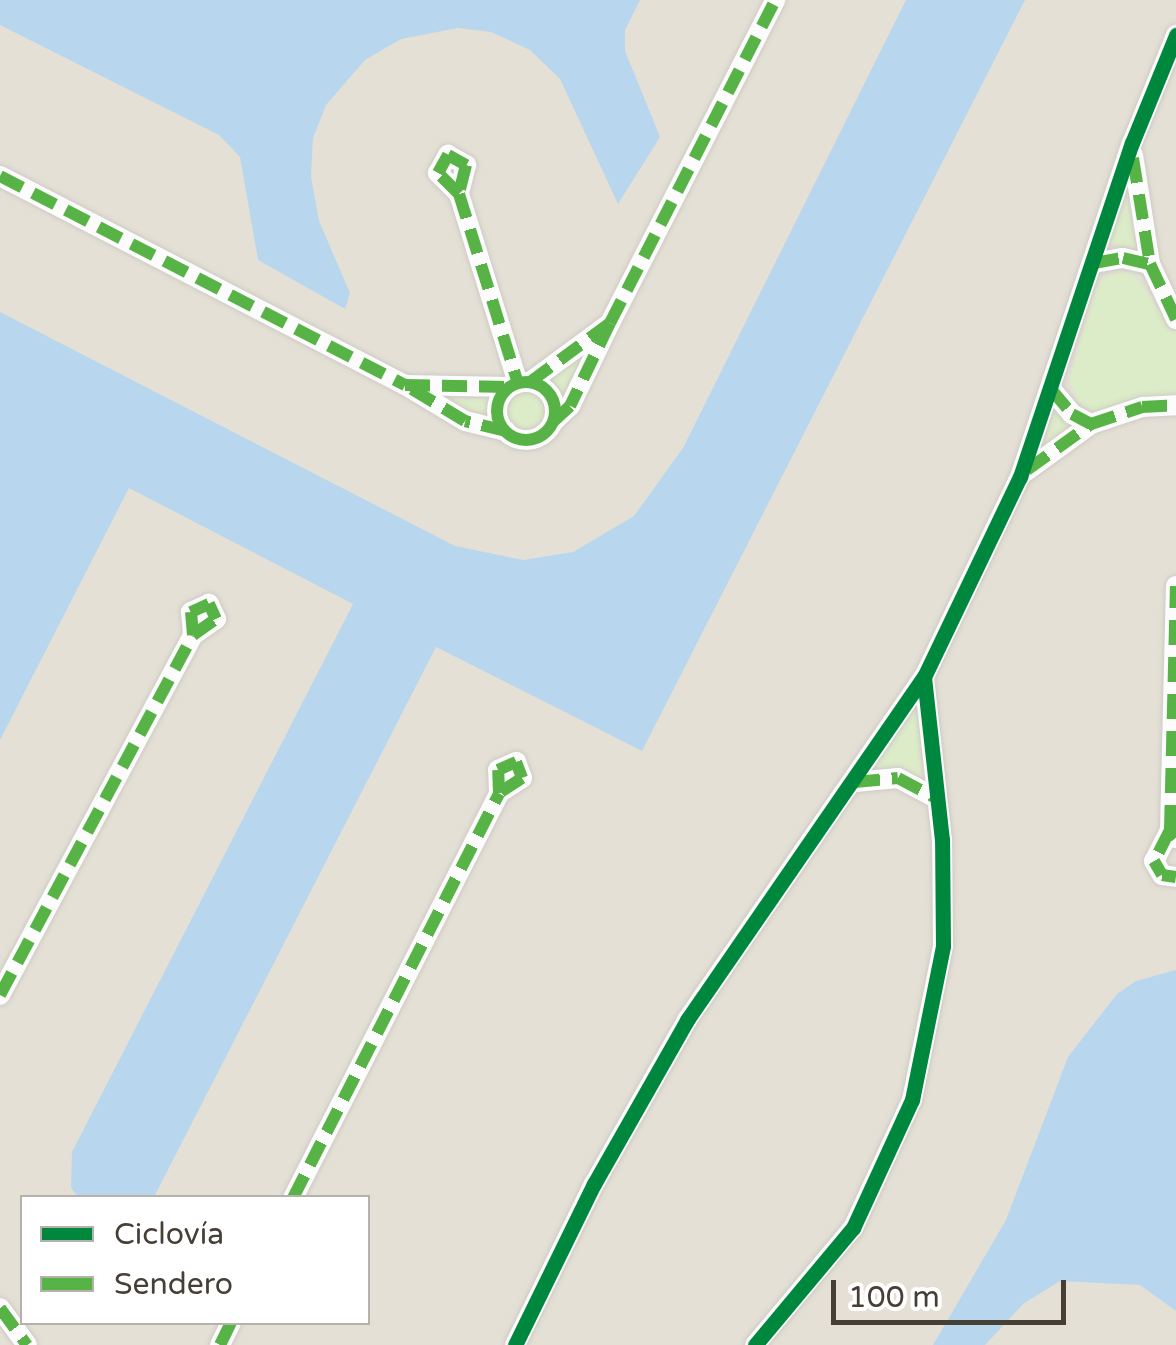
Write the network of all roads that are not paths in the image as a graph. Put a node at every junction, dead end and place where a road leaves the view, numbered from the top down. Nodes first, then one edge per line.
1 (775, 0) edge
2 (1176, 35) edge
3 (1132, 143) junction
4 (0, 176) edge
5 (459, 194) dead end
6 (1094, 262) junction
7 (1150, 264) junction
8 (1176, 319) edge
9 (610, 323) junction
10 (519, 384) junction
11 (405, 386) junction
12 (1051, 389) junction
13 (1176, 404) edge
14 (552, 422) junction
15 (1092, 424) junction
16 (506, 431) junction
17 (1020, 477) junction
18 (1176, 586) edge
19 (193, 636) dead end
20 (924, 677) junction
21 (855, 782) junction
22 (499, 793) dead end
23 (933, 797) junction
24 (1173, 834) edge
25 (1176, 877) edge
26 (0, 995) edge
27 (295, 1195) edge
28 (0, 1308) edge
29 (27, 1345) edge
30 (515, 1345) edge
31 (755, 1345) edge

1 - 9 street
2 - 3 street
3 - 6 street
3 - 7 street
4 - 11 street
5 - 10 street
6 - 7 street
6 - 12 street
7 - 8 street
9 - 10 street
9 - 14 street
10 - 11 street
10 - 14 street
10 - 16 street
11 - 16 street
12 - 15 street
12 - 17 street
13 - 15 street
14 - 16 street
15 - 17 street
17 - 20 street
18 - 24 street
19 - 26 street
20 - 21 street
20 - 23 street
21 - 23 street
21 - 30 street
22 - 27 street
23 - 31 street
24 - 25 street
28 - 29 street

